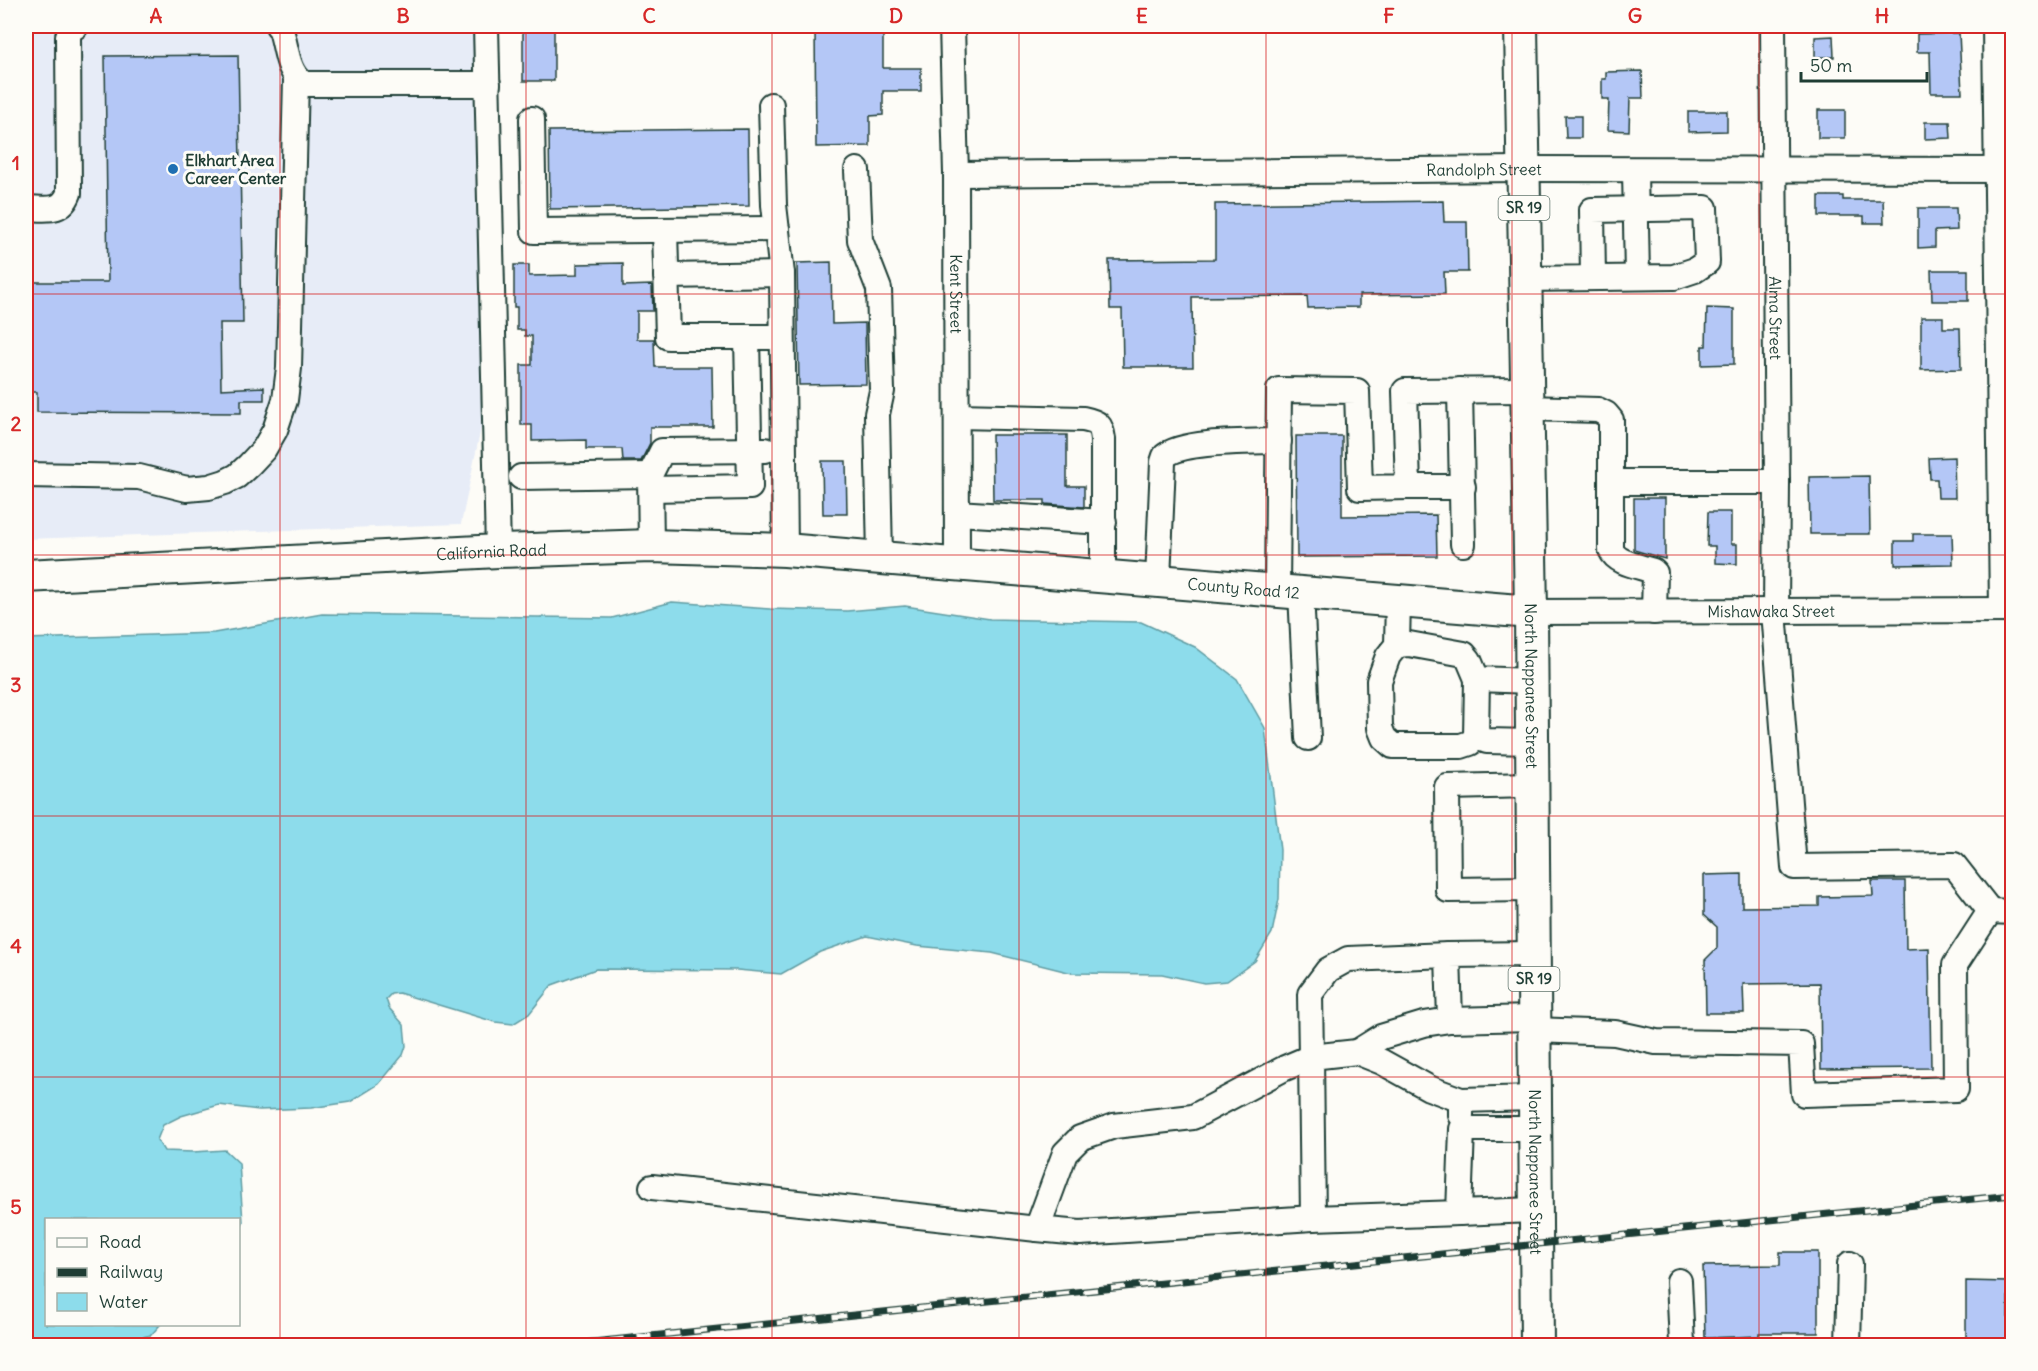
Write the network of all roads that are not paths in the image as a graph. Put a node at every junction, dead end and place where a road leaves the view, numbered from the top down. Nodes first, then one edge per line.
1 (76, 26) edge
2 (278, 26) edge
3 (486, 26) edge
4 (952, 26) edge
5 (1521, 26) edge
6 (1773, 26) edge
7 (1995, 26) edge
8 (296, 79) junction
9 (488, 84) junction
10 (771, 105) dead end
11 (532, 118) dead end
12 (1523, 169) junction
13 (857, 170) dead end
14 (1635, 170) junction
15 (1775, 170) junction
16 (2005, 170) edge
17 (956, 174) junction
18 (26, 208) edge
19 (1636, 210) junction
20 (777, 229) junction
21 (664, 230) junction
22 (782, 274) junction
23 (666, 276) junction
24 (1593, 278) junction
25 (1637, 278) junction
26 (1525, 279) junction
27 (747, 337) junction
28 (782, 337) junction
29 (1460, 390) junction
30 (1527, 399) junction
31 (957, 416) junction
32 (1279, 441) junction
33 (783, 449) junction
34 (749, 450) junction
35 (26, 475) edge
36 (521, 477) dead end
37 (650, 482) junction
38 (1611, 482) junction
39 (1777, 482) junction
40 (1408, 487) junction
41 (1463, 487) junction
42 (957, 513) junction
43 (1104, 522) junction
44 (1463, 544) dead end
45 (651, 546) junction
46 (785, 550) junction
47 (498, 551) junction
48 (880, 557) junction
49 (957, 563) junction
50 (26, 576) edge
51 (1103, 576) junction
52 (1158, 580) junction
53 (1289, 591) junction
54 (1398, 600) junction
55 (2007, 610) edge
56 (1531, 612) junction
57 (1654, 612) junction
58 (1775, 612) junction
59 (1397, 645) junction
60 (1477, 680) junction
61 (1531, 681) junction
62 (1476, 737) junction
63 (1308, 738) dead end
64 (1532, 742) junction
65 (1532, 786) junction
66 (1533, 889) junction
67 (2001, 912) edge
68 (1534, 954) junction
69 (1448, 955) junction
70 (1450, 1020) junction
71 (1534, 1024) junction
72 (1357, 1052) junction
73 (1311, 1057) junction
74 (1535, 1098) junction
75 (1461, 1100) junction
76 (1462, 1129) junction
77 (1535, 1129) junction
78 (652, 1187) dead end
79 (1535, 1210) junction
80 (1460, 1213) junction
81 (1313, 1218) junction
82 (1037, 1229) junction
83 (1850, 1264) dead end
84 (1679, 1281) dead end
85 (1537, 1346) edge
86 (1685, 1346) edge
87 (1848, 1346) edge

1 - 18 street
2 - 8 street
3 - 9 street
4 - 17 street, Kent Street
5 - 12 main road, North Nappanee Street / SR 19
6 - 15 street, Alma Street
7 - 16 street
8 - 9 street
8 - 35 street
9 - 47 street
10 - 20 street
11 - 21 street
12 - 14 street, Randolph Street
12 - 17 street, Randolph Street
12 - 26 main road, North Nappanee Street / SR 19
13 - 48 street
14 - 15 street, Randolph Street
14 - 19 street
15 - 16 street, Randolph Street
15 - 39 street, Alma Street
16 - 55 street
17 - 31 street, Kent Street
19 - 24 street
19 - 25 street
19 - 25 street
20 - 21 street
20 - 22 street
21 - 23 street
22 - 23 street
22 - 28 street
23 - 27 street
24 - 25 street
24 - 26 street
26 - 30 main road, North Nappanee Street / SR 19
27 - 28 street
27 - 34 street
28 - 33 street
29 - 30 street
29 - 40 street
29 - 41 street
30 - 38 street
30 - 56 main road, North Nappanee Street / SR 19
31 - 42 street, Kent Street
31 - 43 street
32 - 40 street
32 - 52 street
32 - 53 street
33 - 34 street
33 - 46 street
34 - 37 street
34 - 37 street
36 - 37 street
37 - 45 street
38 - 39 street
38 - 57 street
39 - 58 street, Alma Street
40 - 41 street
41 - 44 street
42 - 43 street
42 - 49 street, Kent Street
43 - 51 street
45 - 46 main road, California Road
45 - 47 main road, California Road
46 - 48 main road, California Road
47 - 50 main road, California Road
48 - 49 main road, California Road
49 - 51 main road, County Road 12
51 - 52 main road, County Road 12
52 - 53 main road, County Road 12
53 - 54 main road, County Road 12
53 - 63 street
54 - 56 main road, County Road 12
54 - 59 street
55 - 58 street, Mishawaka Street
56 - 57 street, Mishawaka Street
56 - 61 main road, North Nappanee Street / SR 19
57 - 58 street, Mishawaka Street
58 - 67 street, Alma Street
59 - 60 street
59 - 62 street
60 - 61 street
60 - 62 street
61 - 64 main road, North Nappanee Street / SR 19
62 - 64 street
64 - 65 main road, North Nappanee Street / SR 19
65 - 66 main road, North Nappanee Street / SR 19
65 - 66 street
66 - 68 main road, North Nappanee Street / SR 19
67 - 71 street
68 - 69 street
68 - 71 main road, North Nappanee Street / SR 19
69 - 70 street
69 - 73 street
70 - 71 street
70 - 72 street
71 - 74 main road, North Nappanee Street / SR 19
72 - 73 street
72 - 75 street
73 - 81 street
73 - 82 street
74 - 75 street
74 - 77 main road, North Nappanee Street / SR 19
75 - 76 street
76 - 77 street
76 - 80 street
77 - 79 main road, North Nappanee Street / SR 19
78 - 82 street
79 - 80 street
79 - 85 main road, North Nappanee Street / SR 19
80 - 81 street
81 - 82 street
83 - 87 street
84 - 86 street

